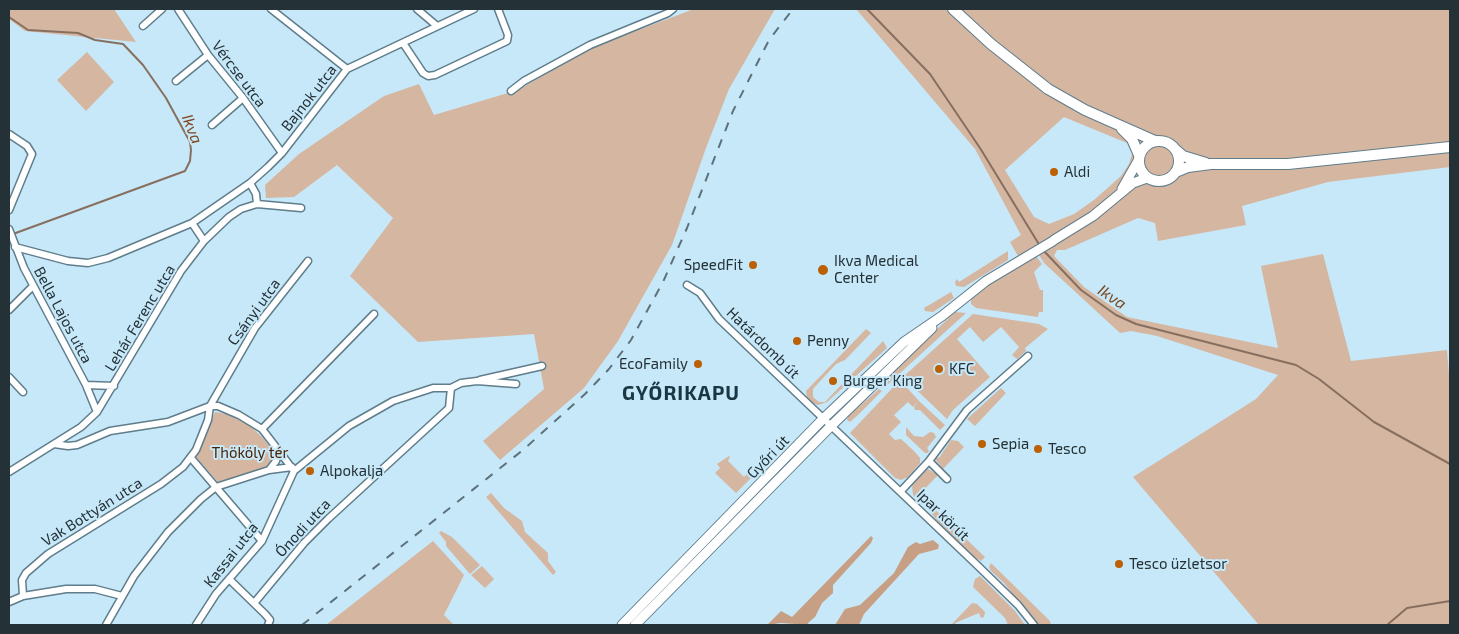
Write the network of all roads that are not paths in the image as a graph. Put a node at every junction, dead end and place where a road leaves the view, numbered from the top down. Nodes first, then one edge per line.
1 (162, 9) edge
2 (178, 9) edge
3 (271, 9) edge
4 (417, 9) edge
5 (474, 9) edge
6 (498, 9) edge
7 (672, 9) edge
8 (953, 9) edge
9 (143, 26) dead end
10 (437, 26) junction
11 (403, 43) junction
12 (208, 55) junction
13 (347, 69) junction
14 (176, 81) dead end
15 (511, 91) dead end
16 (243, 98) junction
17 (212, 125) dead end
18 (1118, 125) junction
19 (9, 134) edge
20 (1155, 141) junction
21 (1450, 147) edge
22 (1176, 149) junction
23 (282, 153) junction
24 (1139, 157) junction
25 (1211, 164) junction
26 (1176, 172) junction
27 (1147, 178) junction
28 (250, 183) junction
29 (1116, 198) junction
30 (257, 204) junction
31 (301, 208) dead end
32 (9, 210) edge
33 (192, 224) junction
34 (9, 229) edge
35 (204, 241) junction
36 (14, 244) junction
37 (308, 261) dead end
38 (687, 285) dead end
39 (33, 286) junction
40 (9, 310) edge
41 (374, 314) dead end
42 (942, 316) junction
43 (1028, 356) dead end
44 (542, 366) dead end
45 (9, 377) edge
46 (477, 381) junction
47 (516, 384) dead end
48 (86, 385) junction
49 (114, 386) junction
50 (451, 388) junction
51 (23, 392) dead end
52 (210, 406) junction
53 (97, 412) junction
54 (823, 419) junction
55 (831, 426) junction
56 (262, 429) junction
57 (54, 444) junction
58 (279, 451) junction
59 (191, 458) junction
60 (929, 461) junction
61 (293, 469) junction
62 (269, 470) junction
63 (9, 472) edge
64 (947, 478) dead end
65 (216, 487) junction
66 (901, 492) junction
67 (262, 540) junction
68 (229, 579) junction
69 (23, 596) junction
70 (122, 596) junction
71 (9, 602) edge
72 (255, 602) junction
73 (106, 625) edge
74 (196, 625) edge
75 (268, 625) edge
76 (622, 625) edge
77 (635, 625) edge
78 (1034, 625) edge

1 - 9 street
2 - 12 street, Vércse utca
3 - 13 street
4 - 10 street
5 - 10 street, Bajnok utca
6 - 11 street
7 - 15 street
8 - 18 main road
10 - 11 street, Bajnok utca
11 - 13 street, Bajnok utca
12 - 14 street
12 - 16 street, Vércse utca
13 - 23 street, Bajnok utca
16 - 17 street
16 - 23 street, Vércse utca
18 - 20 main road
18 - 24 main road
19 - 32 street
20 - 22 main road
20 - 24 main road
21 - 25 main road
22 - 25 main road
22 - 26 main road
23 - 28 street, Bajnok utca
24 - 27 main road
24 - 29 main road, Győri út
25 - 26 main road
26 - 27 main road
27 - 29 main road, Győri út
28 - 30 street
28 - 33 street, Bajnok utca
29 - 42 main road, Győri út
30 - 31 street, Lehár Ferenc utca
30 - 35 street, Lehár Ferenc utca
33 - 35 street
33 - 36 street
34 - 36 street, Bella Lajos utca
35 - 49 street, Lehár Ferenc utca
36 - 39 street, Bella Lajos utca
37 - 52 street, Csányi utca
38 - 54 street, Határdomb út
39 - 40 street
39 - 48 street, Bella Lajos utca
41 - 56 street
42 - 54 main road, Győri út
42 - 55 main road, Győri út
43 - 60 street
44 - 46 street
45 - 51 street
46 - 47 street
46 - 50 street
48 - 49 street
48 - 53 street, Bella Lajos utca
49 - 53 street, Lehár Ferenc utca
50 - 61 street
50 - 72 street, Ónodi utca
52 - 56 street
52 - 57 street
52 - 59 street
53 - 57 street, Lehár Ferenc utca
54 - 55 street, Határdomb út
54 - 76 main road, Győri út
55 - 66 street, Ipar körút
55 - 77 main road, Győri út
56 - 58 street
57 - 63 street, Lehár Ferenc utca
58 - 61 street
58 - 62 street
59 - 65 street
59 - 69 street, Vak Bottyán utca
60 - 64 street
60 - 66 street
61 - 62 street
61 - 67 street, Kassai utca
62 - 65 street
65 - 67 street
65 - 70 street
66 - 78 street, Ipar körút
67 - 68 street, Kassai utca
68 - 72 street
68 - 74 street, Kassai utca
69 - 70 street
69 - 71 street
70 - 73 street
72 - 75 street

